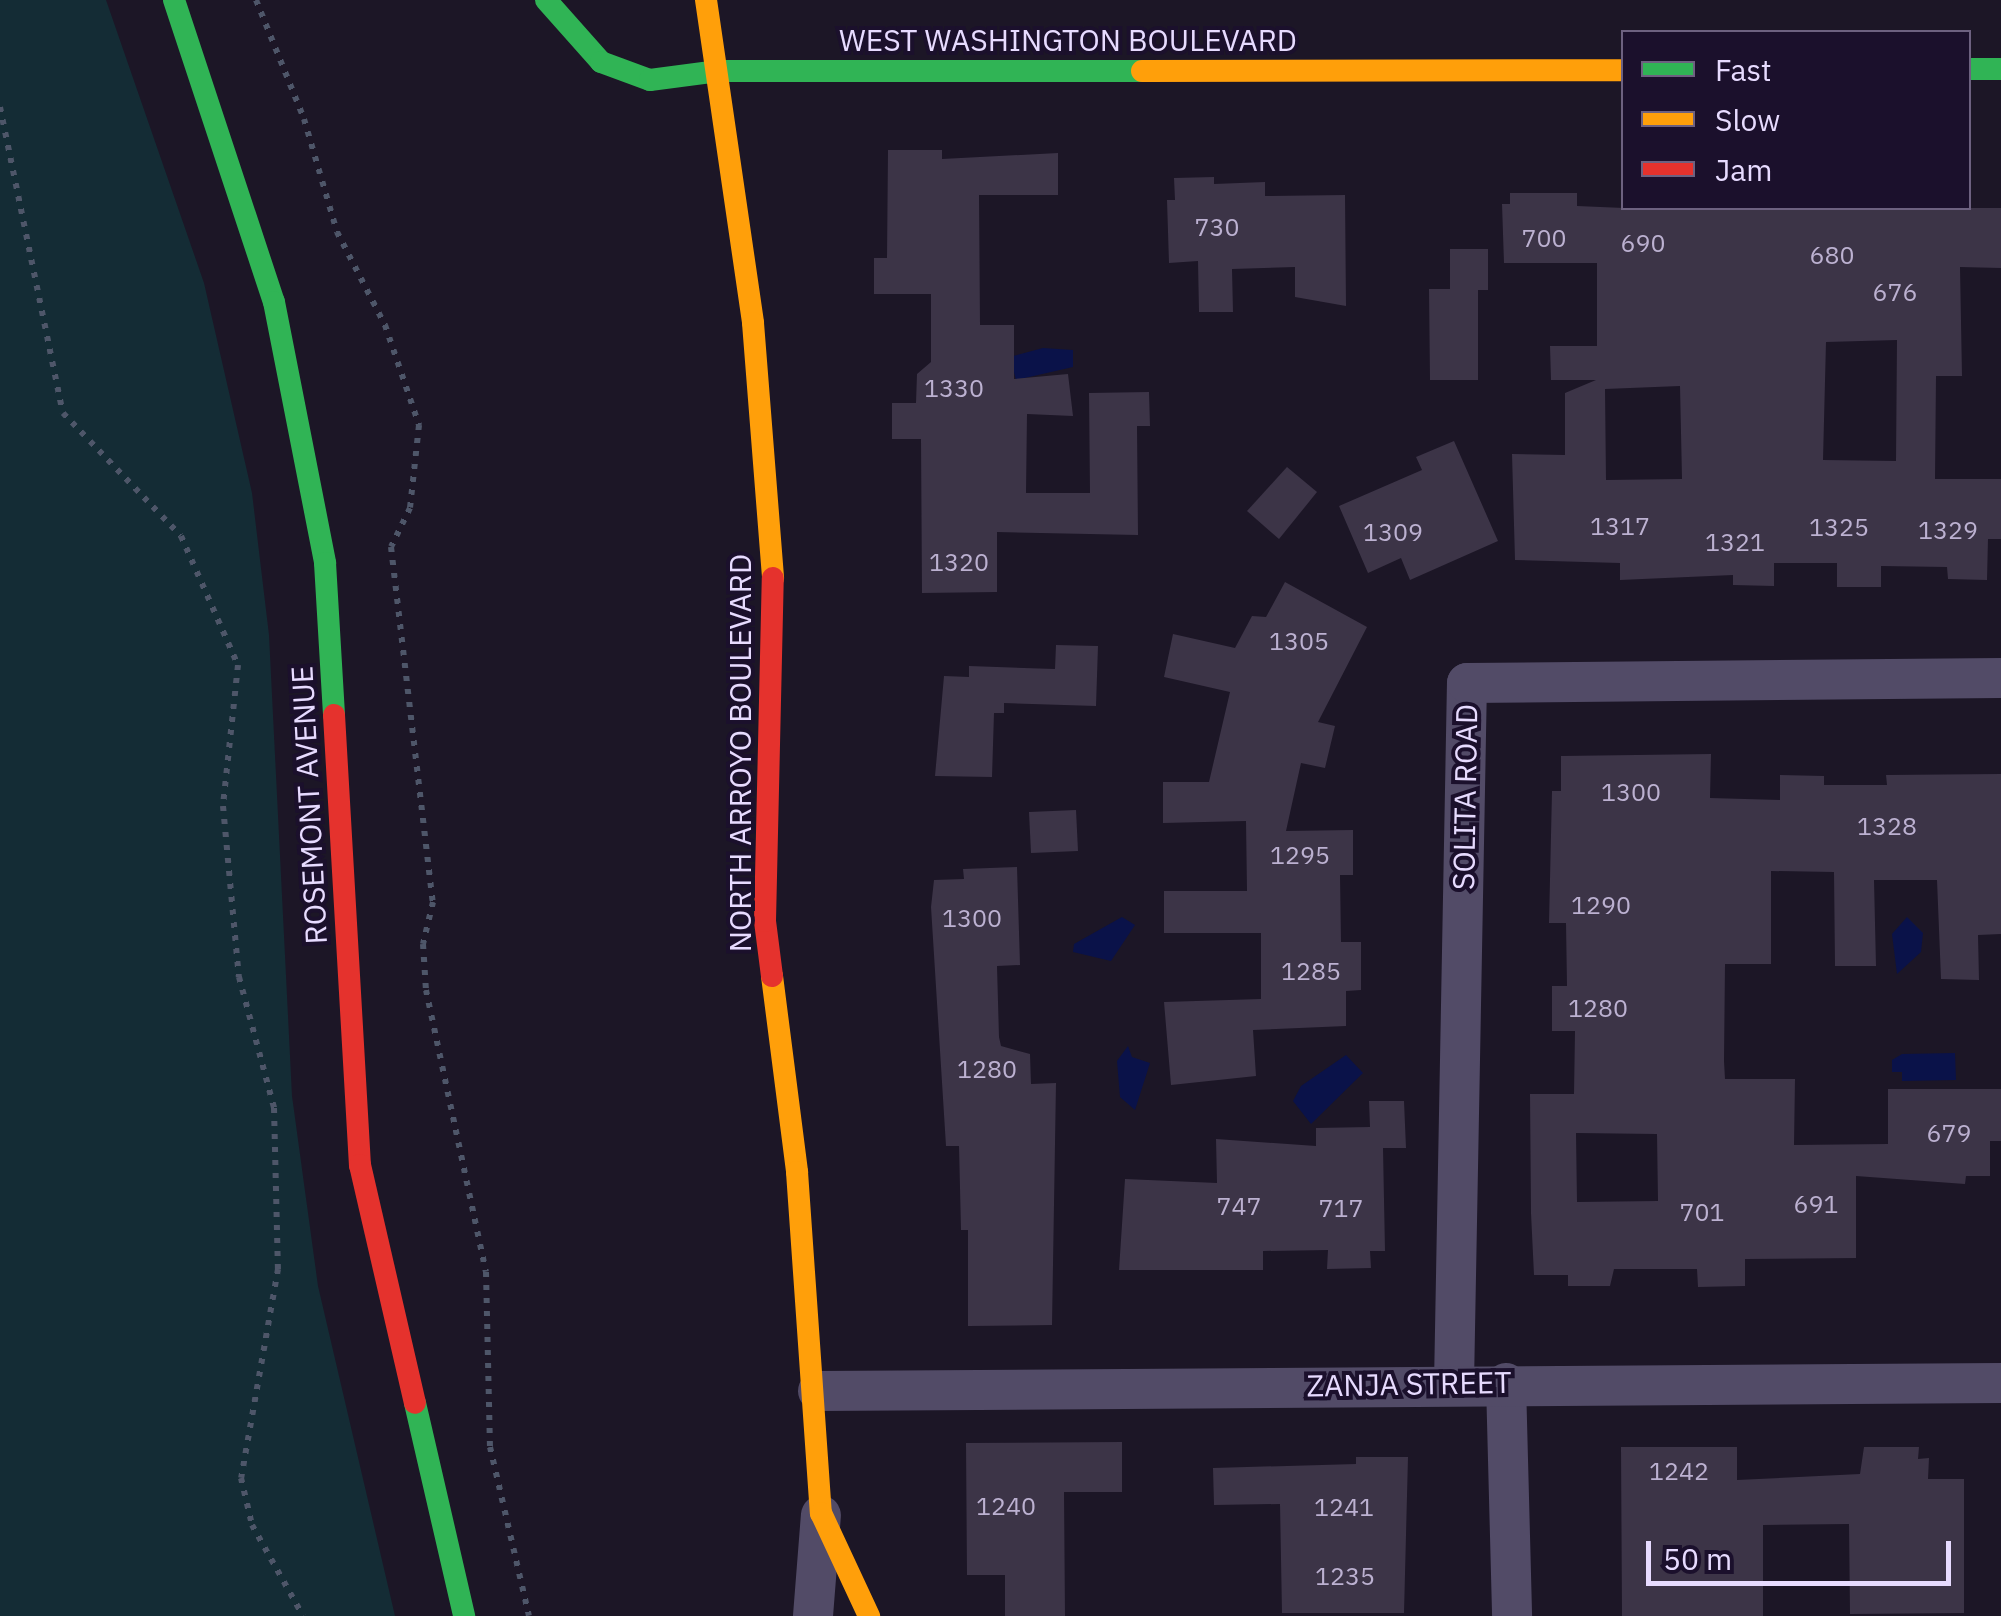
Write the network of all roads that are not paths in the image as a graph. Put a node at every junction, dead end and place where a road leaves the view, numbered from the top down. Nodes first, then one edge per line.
1 (174, 0) edge
2 (546, 0) edge
3 (706, 0) edge
4 (1971, 69) edge
5 (2001, 69) edge
6 (1621, 70) edge
7 (718, 71) junction
8 (2001, 678) edge
9 (1506, 1383) junction
10 (2001, 1383) edge
11 (1454, 1384) junction
12 (818, 1391) junction
13 (821, 1513) junction
14 (464, 1616) edge
15 (814, 1616) edge
16 (870, 1616) edge
17 (1512, 1616) edge

1 - 14 street, ROSEMONT AVENUE
2 - 7 street, WEST WASHINGTON BOULEVARD
3 - 7 street, NORTH ARROYO BOULEVARD
4 - 5 street
6 - 7 street, WEST WASHINGTON BOULEVARD
7 - 12 street, NORTH ARROYO BOULEVARD
8 - 11 street, SOLITA ROAD
9 - 10 street, ZANJA STREET
9 - 11 street, ZANJA STREET
9 - 17 street
11 - 12 street, ZANJA STREET
12 - 13 street, NORTH ARROYO BOULEVARD
13 - 15 street
13 - 16 street, NORTH ARROYO BOULEVARD

